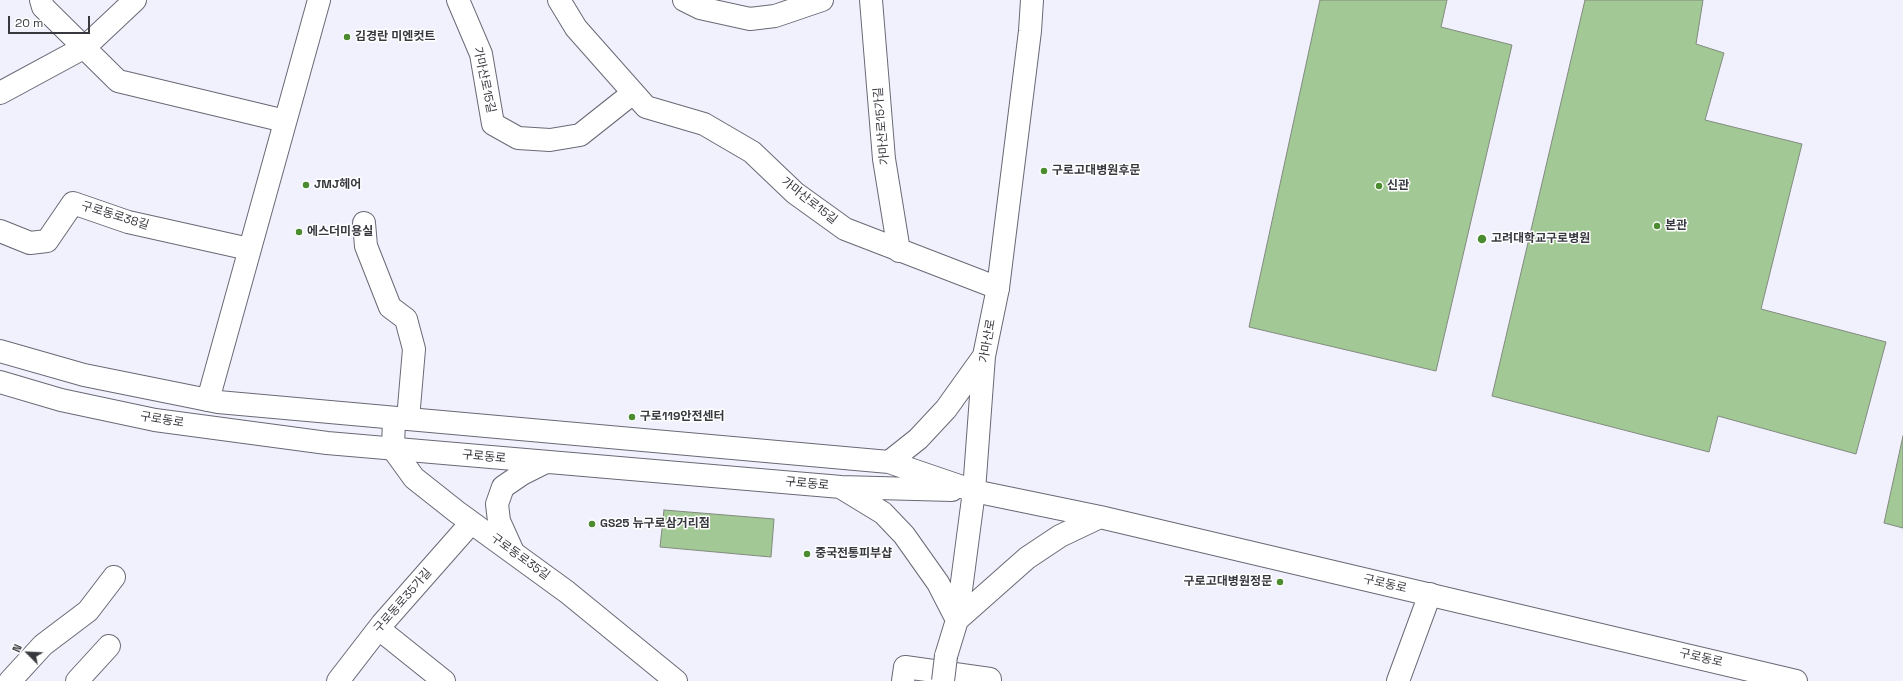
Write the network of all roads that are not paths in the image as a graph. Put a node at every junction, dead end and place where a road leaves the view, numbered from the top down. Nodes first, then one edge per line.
1 (41, 0) edge
2 (135, 0) edge
3 (319, 0) edge
4 (458, 0) edge
5 (560, 0) edge
6 (684, 0) edge
7 (822, 0) edge
8 (871, 0) edge
9 (1032, 0) edge
10 (85, 47) junction
11 (0, 93) edge
12 (634, 93) junction
13 (285, 120) junction
14 (364, 223) dead end
15 (0, 231) edge
16 (249, 249) junction
17 (899, 251) junction
18 (998, 288) junction
19 (0, 351) edge
20 (984, 356) junction
21 (0, 382) edge
22 (208, 400) junction
23 (401, 418) junction
24 (393, 449) junction
25 (546, 462) junction
26 (889, 462) junction
27 (841, 487) junction
28 (974, 491) junction
29 (1100, 518) junction
30 (471, 523) junction
31 (513, 552) junction
32 (114, 577) dead end
33 (1430, 594) junction
34 (956, 620) junction
35 (379, 628) junction
36 (109, 646) dead end
37 (904, 674) edge
38 (10, 681) edge
39 (77, 681) edge
40 (338, 681) edge
41 (444, 681) edge
42 (676, 681) edge
43 (943, 681) edge
44 (990, 681) edge
45 (1398, 681) edge
46 (1796, 681) edge

1 - 10 main road
2 - 10 main road
3 - 13 main road
4 - 12 main road, 가마산로15길
5 - 12 main road, 가마산로15길
6 - 7 main road
8 - 17 main road, 가마산로15가길
9 - 18 main road, 가마산로
10 - 11 main road
10 - 13 main road
12 - 17 main road, 가마산로15길
13 - 16 main road
14 - 23 main road
15 - 16 main road, 구로동로38길
16 - 22 main road
17 - 18 main road, 가마산로15길
18 - 20 main road, 가마산로
19 - 22 main road, 구로동로
20 - 26 main road
20 - 28 main road, 가마산로
21 - 24 main road, 구로동로
22 - 23 main road, 구로동로
23 - 24 main road
23 - 26 main road, 구로동로
24 - 25 main road, 구로동로
24 - 30 main road, 구로동로35길
25 - 27 main road, 구로동로
25 - 31 main road
26 - 28 main road, 구로동로
27 - 28 main road, 구로동로
27 - 34 main road
28 - 29 main road, 구로동로
28 - 34 main road, 가마산로
29 - 33 main road, 구로동로
29 - 34 main road
30 - 31 main road, 구로동로35길
30 - 35 main road, 구로동로35가길
31 - 42 main road, 구로동로35길
32 - 38 main road
33 - 45 main road
33 - 46 main road, 구로동로
34 - 43 main road, 가마산로, bridge
35 - 40 main road, 구로동로35가길
35 - 41 main road
36 - 39 main road
37 - 44 main road

